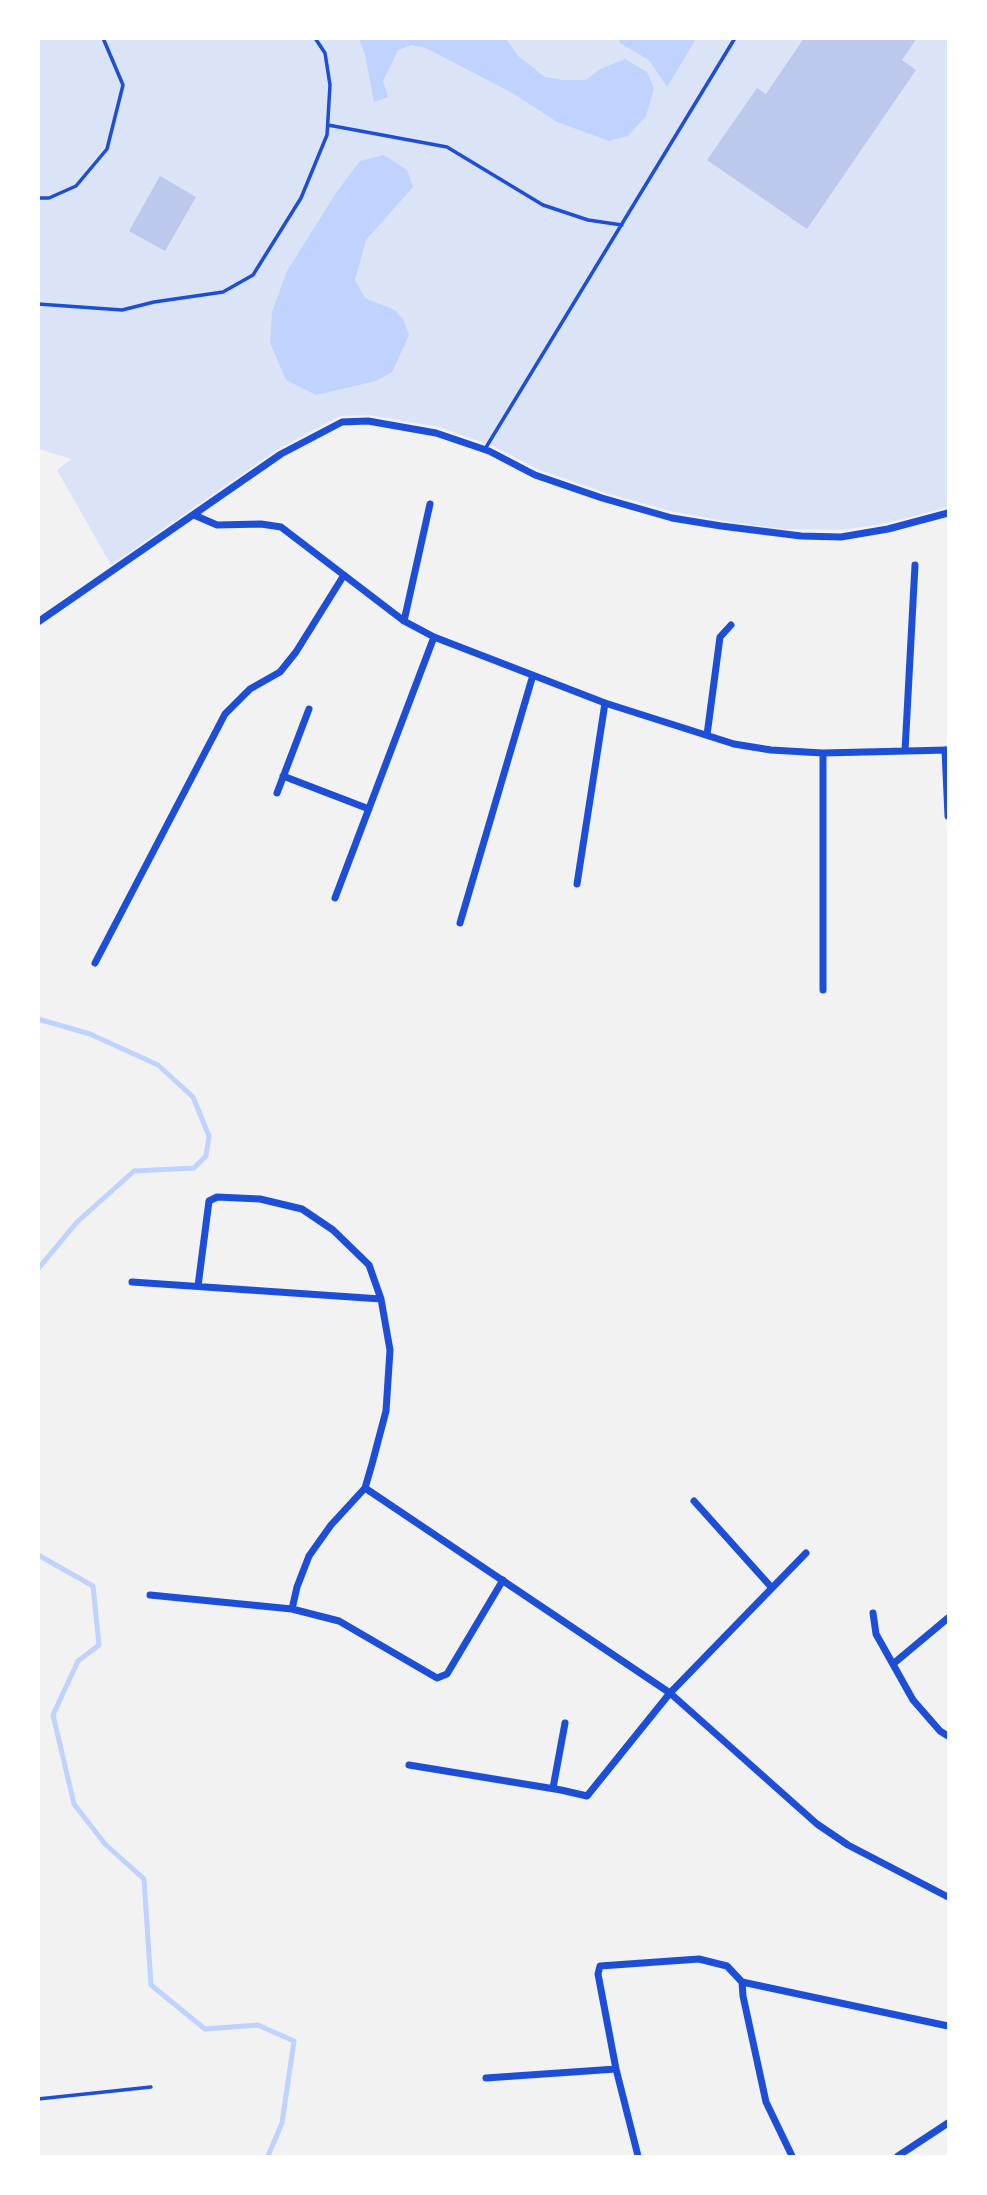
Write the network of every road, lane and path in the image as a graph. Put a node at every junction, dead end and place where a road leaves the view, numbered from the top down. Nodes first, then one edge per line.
1 (103, 38) edge
2 (315, 38) edge
3 (735, 38) edge
4 (328, 125) junction
5 (38, 198) edge
6 (622, 225) junction
7 (38, 304) edge
8 (485, 450) junction
9 (430, 504) dead end
10 (948, 513) edge
11 (194, 515) junction
12 (915, 565) dead end
13 (344, 575) junction
14 (404, 621) junction
15 (38, 622) edge
16 (731, 625) dead end
17 (434, 637) junction
18 (533, 675) junction
19 (605, 703) junction
20 (309, 709) dead end
21 (707, 735) junction
22 (947, 750) edge
23 (905, 751) junction
24 (823, 753) junction
25 (283, 776) junction
26 (277, 793) dead end
27 (369, 809) junction
28 (948, 816) edge
29 (577, 884) dead end
30 (335, 898) dead end
31 (460, 923) dead end
32 (95, 963) dead end
33 (823, 990) dead end
34 (132, 1282) dead end
35 (198, 1286) junction
36 (381, 1298) junction
37 (365, 1488) junction
38 (694, 1501) dead end
39 (806, 1553) dead end
40 (503, 1580) junction
41 (772, 1588) junction
42 (150, 1595) dead end
43 (292, 1609) junction
44 (873, 1613) dead end
45 (948, 1618) edge
46 (893, 1664) junction
47 (670, 1693) junction
48 (565, 1723) dead end
49 (948, 1736) edge
50 (409, 1765) dead end
51 (552, 1788) junction
52 (948, 1897) edge
53 (742, 1982) junction
54 (948, 2026) edge
55 (616, 2069) junction
56 (485, 2078) dead end
57 (151, 2087) dead end
58 (38, 2099) edge
59 (948, 2123) edge
60 (638, 2157) edge
61 (792, 2157) edge
62 (898, 2157) edge

1 - 5 lane
2 - 4 lane
3 - 6 lane
4 - 6 lane
4 - 7 lane
6 - 8 lane
8 - 10 street
8 - 11 street
9 - 14 street
11 - 13 street
11 - 15 street
12 - 23 street
13 - 14 street
13 - 32 street
14 - 17 street
16 - 21 street
17 - 18 street
17 - 27 street
18 - 19 street
18 - 31 street
19 - 21 street
19 - 29 street
20 - 25 street
21 - 24 street
22 - 23 street
22 - 28 street
23 - 24 street
24 - 33 street
25 - 26 street
25 - 27 street
27 - 30 street
34 - 35 street
35 - 36 street
35 - 36 street
36 - 37 street
37 - 40 street
37 - 43 street
38 - 41 street
39 - 41 street
40 - 43 street
40 - 47 street
41 - 47 street
42 - 43 street
44 - 46 street
45 - 46 street
46 - 49 street
47 - 51 street
47 - 52 street
48 - 51 street
50 - 51 street
53 - 54 street
53 - 55 street
53 - 61 street
55 - 56 street
55 - 60 street
57 - 58 lane
59 - 62 street

